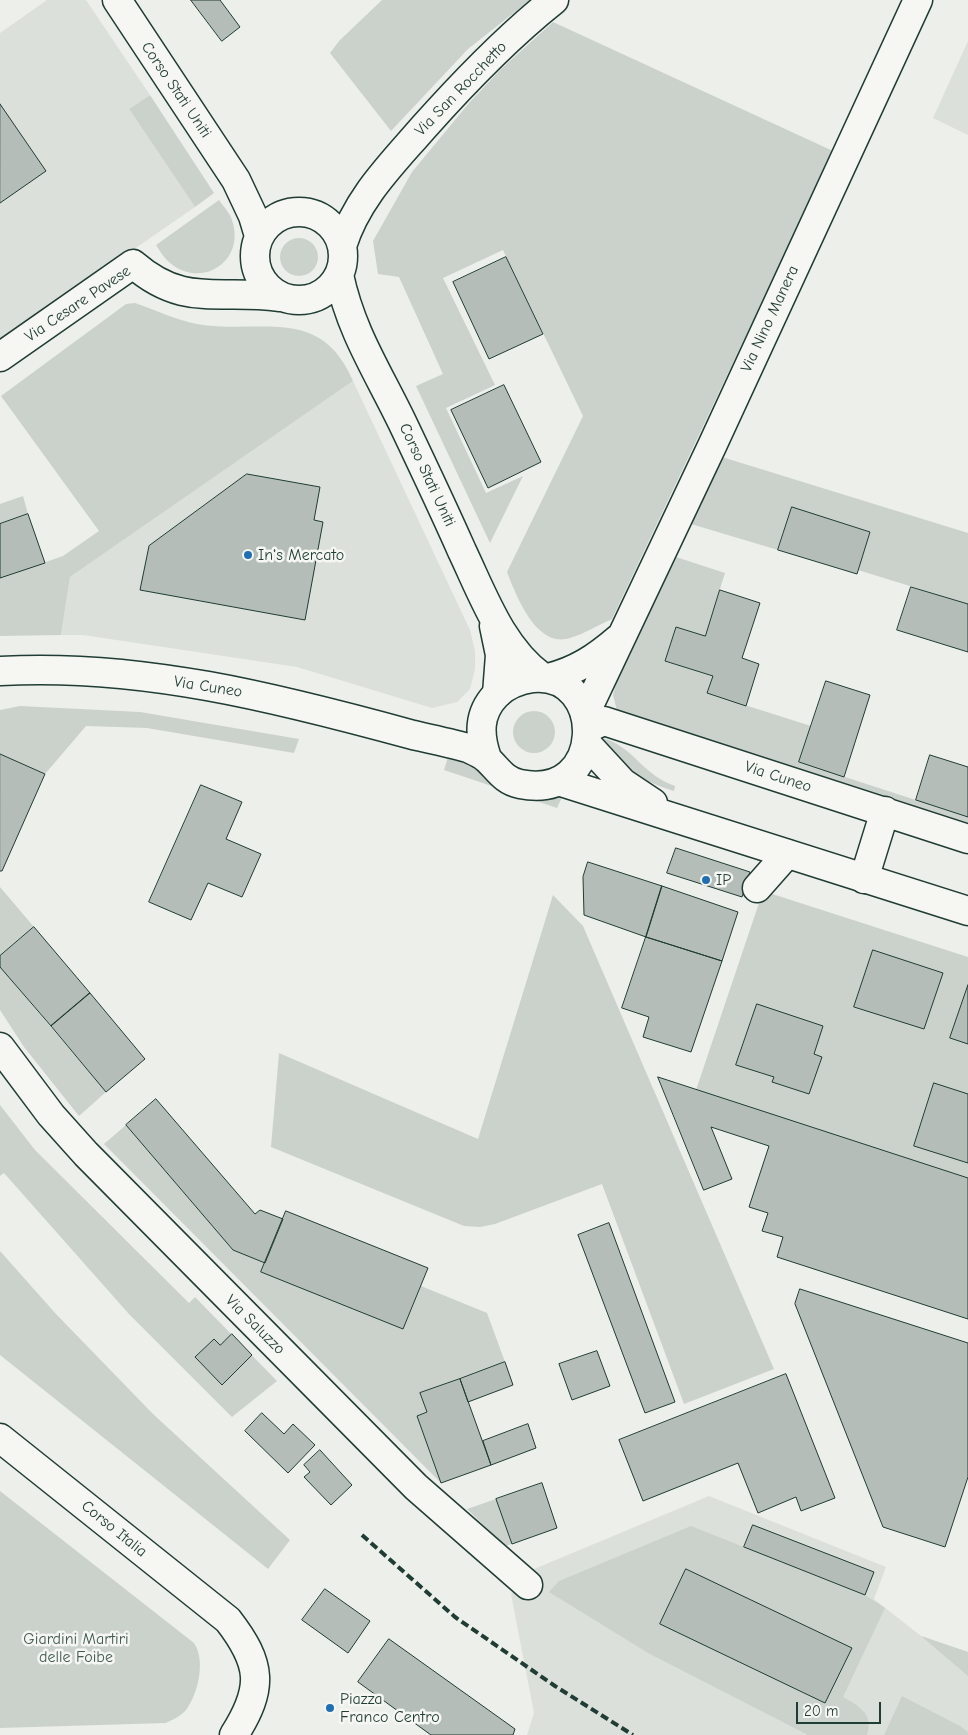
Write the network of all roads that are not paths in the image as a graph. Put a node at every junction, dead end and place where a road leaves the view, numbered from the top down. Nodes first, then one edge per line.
1 (117, 0) edge
2 (554, 0) edge
3 (918, 0) edge
4 (236, 180) junction
5 (374, 184) junction
6 (312, 214) junction
7 (281, 215) junction
8 (259, 236) junction
9 (342, 246) junction
10 (255, 265) junction
11 (339, 275) junction
12 (213, 295) junction
13 (279, 297) junction
14 (307, 300) junction
15 (361, 345) junction
16 (0, 357) edge
17 (488, 608) junction
18 (621, 637) junction
19 (0, 671) edge
20 (545, 678) junction
21 (497, 694) junction
22 (482, 718) junction
23 (587, 728) junction
24 (411, 734) junction
25 (487, 758) junction
26 (558, 781) junction
27 (885, 812) junction
28 (675, 818) junction
29 (968, 838) edge
30 (787, 854) junction
31 (864, 879) junction
32 (756, 888) dead end
33 (968, 911) edge
34 (0, 1047) edge
35 (0, 1438) edge
36 (526, 1584) dead end
37 (234, 1735) edge

1 - 4 street, Corso Stati Uniti
2 - 5 street, Via San Rocchetto
3 - 18 street, Via Nino Manera
4 - 7 street, Corso Stati Uniti
4 - 8 street, Corso Stati Uniti
5 - 6 street, Via San Rocchetto
5 - 9 street, Via San Rocchetto
6 - 7 street
6 - 9 street
7 - 8 street
8 - 10 street, Corso Stati Uniti
9 - 11 street, Corso Stati Uniti
10 - 12 street, Via Cesare Pavese
10 - 13 street
11 - 14 street
11 - 15 street, Corso Stati Uniti
12 - 13 street, Via Cesare Pavese
12 - 16 street, Via Cesare Pavese
13 - 14 street, Corso Stati Uniti
14 - 15 street, Corso Stati Uniti
15 - 17 street, Corso Stati Uniti
17 - 20 street, Corso Stati Uniti
17 - 21 street, Corso Stati Uniti
18 - 20 street, Via Nino Manera
18 - 23 street, Via Nino Manera
19 - 24 street, Via Cuneo
20 - 21 street, Via Cuneo
20 - 23 street, Via Cuneo
21 - 22 street, Via Cuneo
22 - 24 street, Via Cuneo
22 - 25 street, Via Cuneo
23 - 26 street
23 - 27 street, Via Cuneo
23 - 28 street, Via Cuneo
24 - 25 street, Via Cuneo
25 - 26 street, Via Cuneo
26 - 28 street, Via Cuneo
27 - 29 street, Via Cuneo
27 - 31 street
28 - 30 street, Via Cuneo
30 - 31 street, Via Cuneo
30 - 32 street
31 - 33 street, Via Cuneo
34 - 36 street, Via Saluzzo
35 - 37 street, Corso Italia

